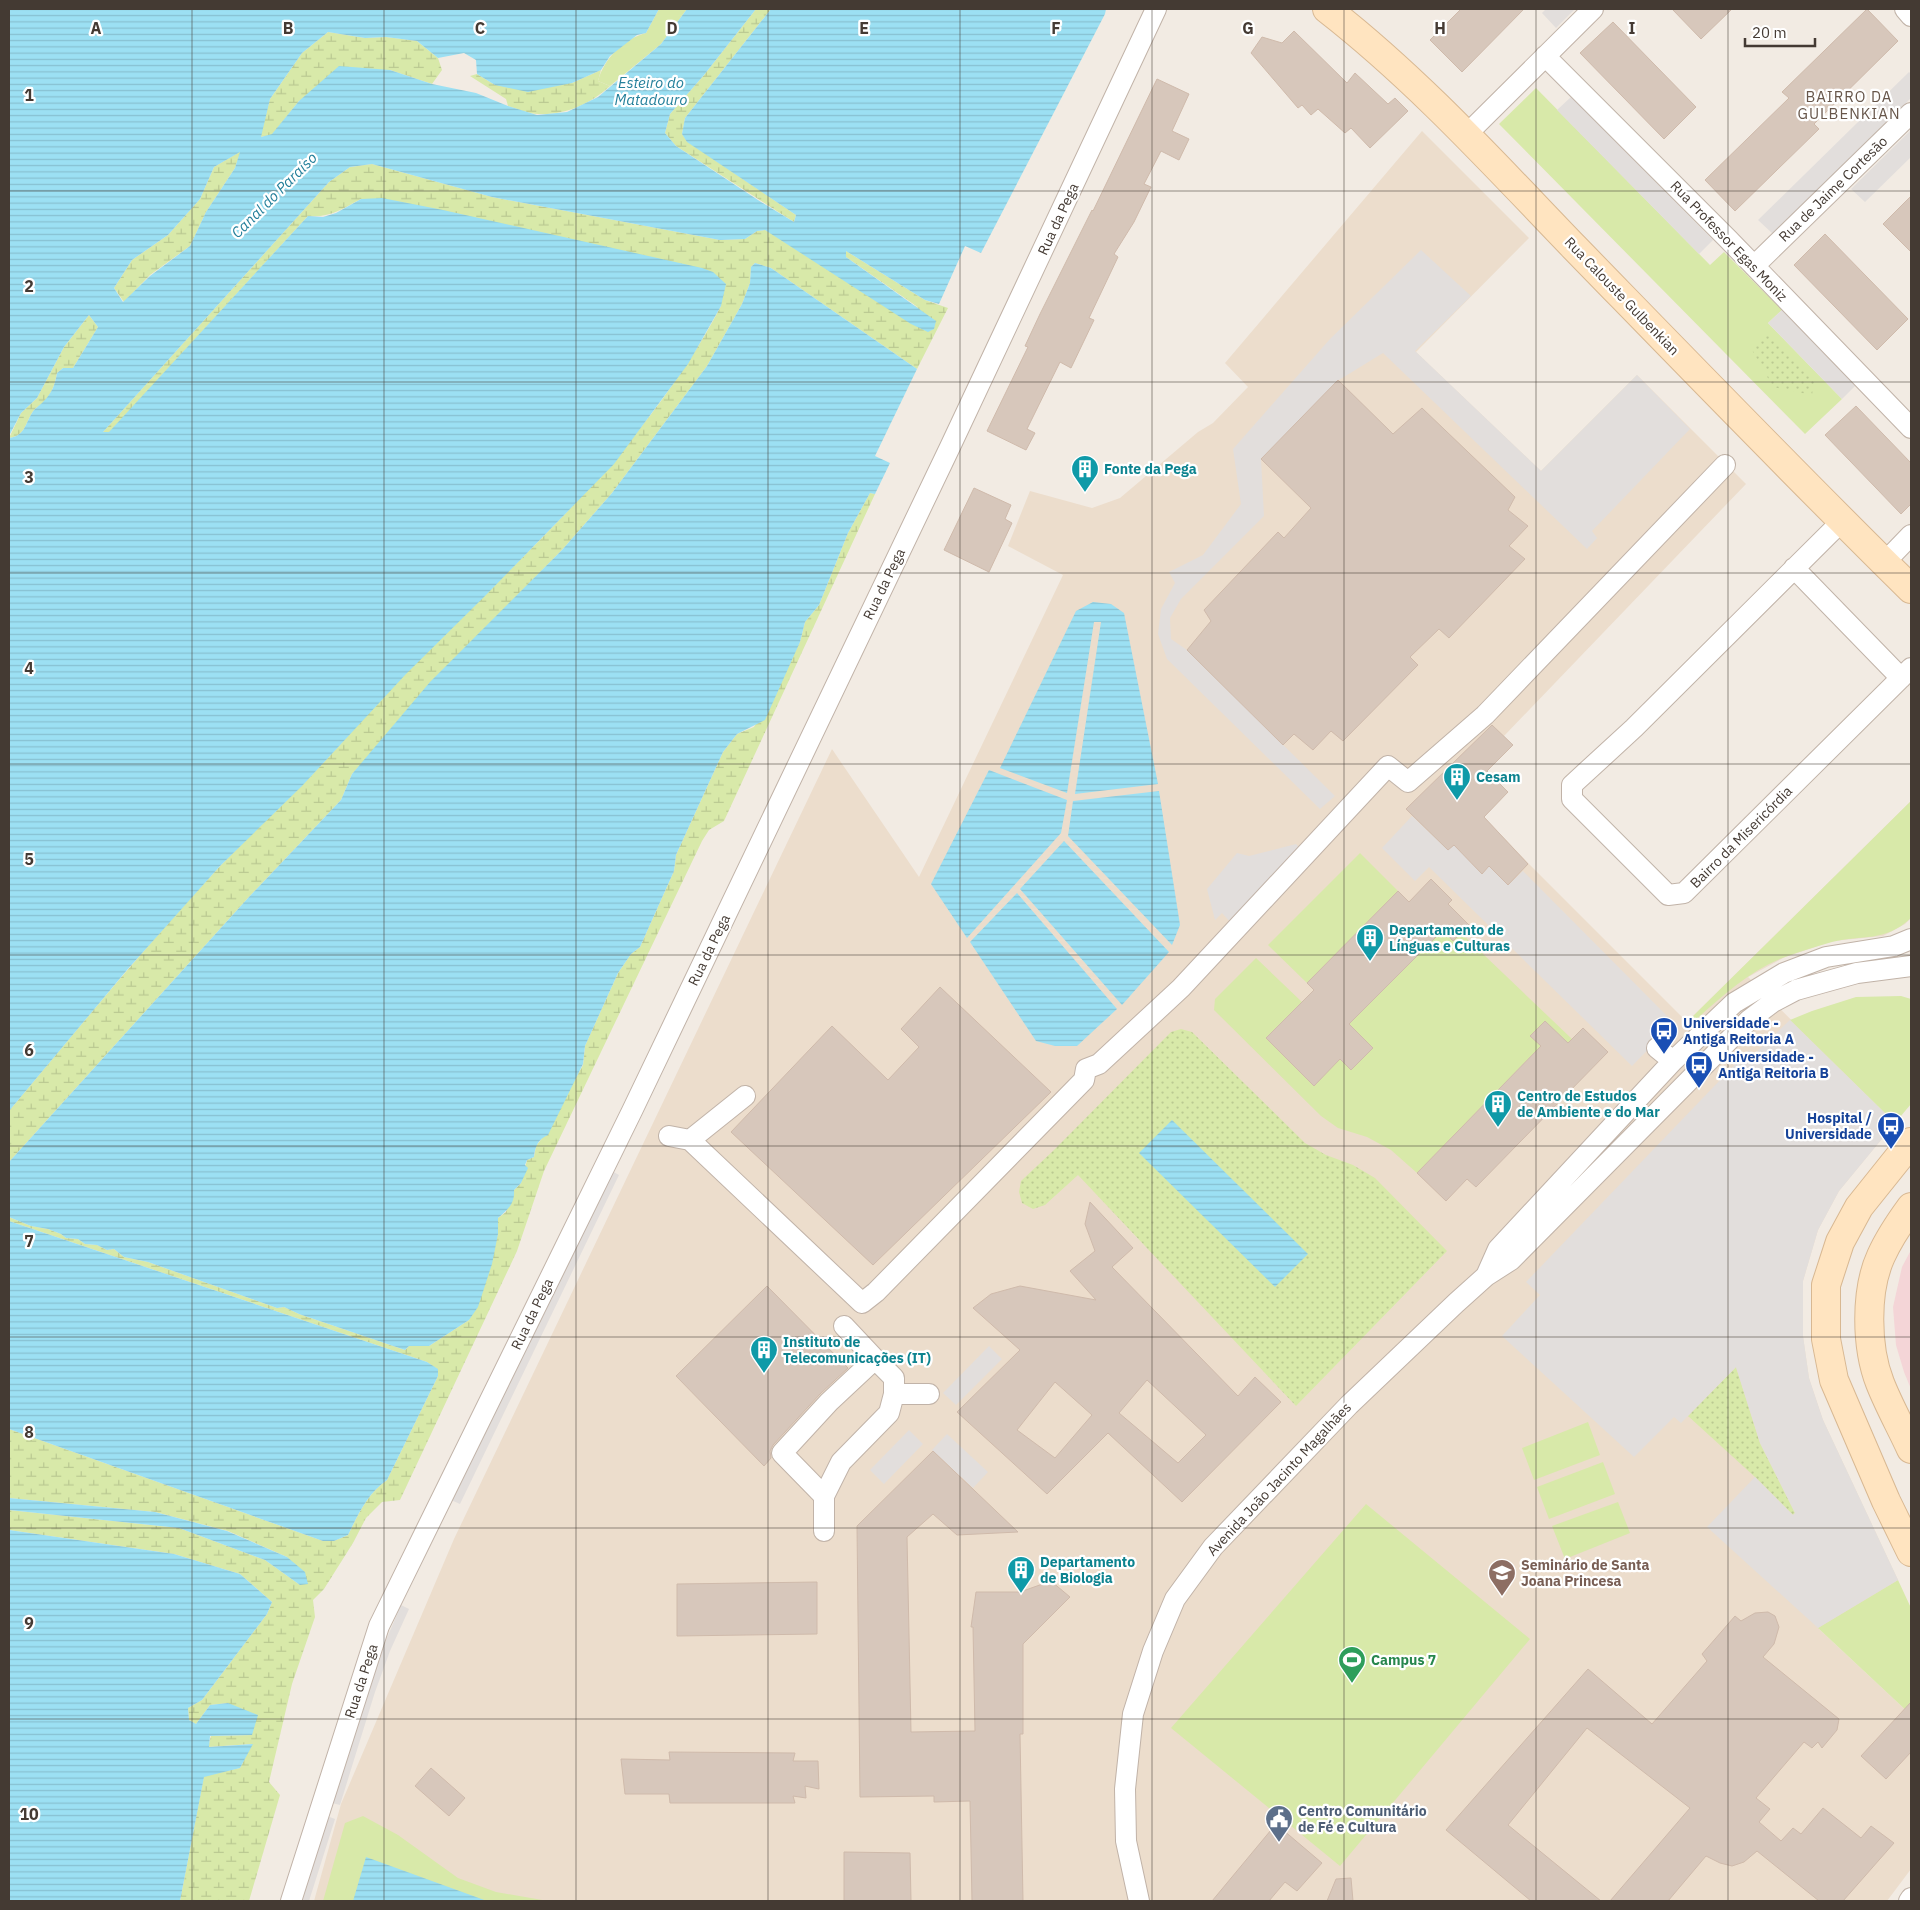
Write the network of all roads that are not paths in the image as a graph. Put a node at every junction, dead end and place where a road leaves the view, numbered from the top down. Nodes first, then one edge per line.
1 (1156, 9) edge
2 (1327, 9) edge
3 (1593, 9) edge
4 (1905, 9) edge
5 (1911, 16) edge
6 (1545, 56) junction
7 (1911, 113) edge
8 (1466, 135) junction
9 (1754, 266) junction
10 (1911, 428) edge
11 (1725, 464) dead end
12 (1842, 521) junction
13 (1911, 535) edge
14 (1884, 563) junction
15 (1794, 568) junction
16 (1911, 589) edge
17 (1906, 673) edge
18 (1911, 939) edge
19 (1911, 966) edge
20 (1657, 1048) dead end
21 (1673, 1061) junction
22 (745, 1096) dead end
23 (669, 1136) dead end
24 (690, 1140) junction
25 (1911, 1142) edge
26 (1911, 1207) edge
27 (1486, 1276) junction
28 (844, 1326) dead end
29 (875, 1358) junction
30 (894, 1394) junction
31 (929, 1394) dead end
32 (1911, 1449) edge
33 (824, 1496) junction
34 (824, 1531) dead end
35 (1911, 1552) edge
36 (1911, 1898) edge
37 (290, 1901) edge
38 (1139, 1901) edge
39 (1909, 1901) edge

1 - 37 street, Rua da Pega
2 - 8 main road, Rua Calouste Gulbenkian
3 - 6 street
4 - 5 street
6 - 8 street
6 - 9 street, Rua Professor Egas Moniz
7 - 9 street, Rua de Jaime Cortesão
8 - 12 main road, Rua Calouste Gulbenkian
9 - 10 street, Rua Professor Egas Moniz
11 - 24 street
12 - 14 main road, Rua Calouste Gulbenkian
12 - 15 street, Bairro da Misericórdia
13 - 14 street
14 - 16 main road, Rua Calouste Gulbenkian
15 - 17 street, Bairro da Misericórdia
15 - 17 street, Bairro da Misericórdia
18 - 21 street, Avenida João Jacinto Magalhães
19 - 27 street, Avenida João Jacinto Magalhães
20 - 21 street
21 - 27 street, Avenida João Jacinto Magalhães
22 - 24 street
23 - 24 street
25 - 35 main road
26 - 32 main road
27 - 38 street, Avenida João Jacinto Magalhães
28 - 29 street
29 - 30 street
29 - 33 street
30 - 31 street
30 - 33 street
33 - 34 street
36 - 39 street

